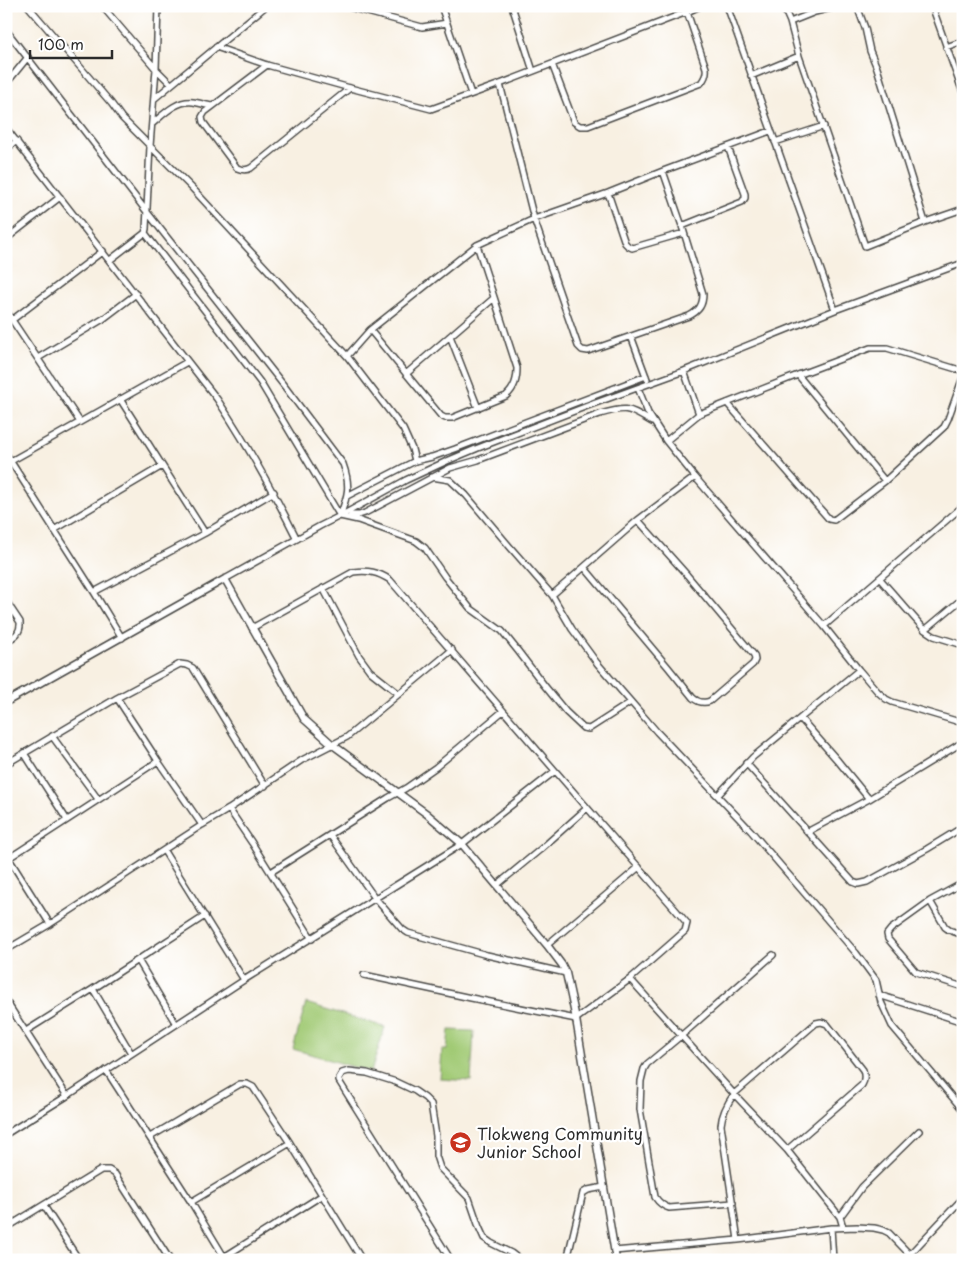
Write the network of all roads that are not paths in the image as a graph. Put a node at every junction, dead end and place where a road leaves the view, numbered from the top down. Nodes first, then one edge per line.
1 (28, 6) edge
2 (102, 6) edge
3 (158, 6) edge
4 (266, 6) edge
5 (345, 6) edge
6 (441, 6) edge
7 (512, 6) edge
8 (700, 6) edge
9 (727, 6) edge
10 (783, 6) edge
11 (839, 6) edge
12 (857, 6) edge
13 (932, 6) edge
14 (358, 8) edge
15 (686, 12) junction
16 (790, 22) junction
17 (446, 23) junction
18 (6, 30) edge
19 (963, 41) edge
20 (216, 47) junction
21 (946, 47) junction
22 (800, 56) junction
23 (28, 57) junction
24 (552, 64) junction
25 (267, 65) junction
26 (156, 69) junction
27 (533, 71) junction
28 (751, 76) junction
29 (6, 84) edge
30 (171, 84) junction
31 (500, 84) junction
32 (350, 88) junction
33 (963, 93) edge
34 (471, 94) junction
35 (154, 99) junction
36 (212, 106) junction
37 (152, 124) junction
38 (824, 126) junction
39 (6, 128) edge
40 (770, 131) junction
41 (17, 141) junction
42 (775, 142) junction
43 (150, 146) junction
44 (728, 147) junction
45 (6, 149) edge
46 (663, 171) junction
47 (608, 193) junction
48 (60, 197) junction
49 (963, 210) edge
50 (147, 212) junction
51 (534, 219) junction
52 (925, 222) junction
53 (682, 226) junction
54 (145, 233) junction
55 (684, 233) junction
56 (6, 239) edge
57 (477, 245) junction
58 (103, 251) junction
59 (110, 260) junction
60 (963, 263) edge
61 (136, 294) junction
62 (494, 298) junction
63 (834, 310) junction
64 (6, 311) edge
65 (12, 320) junction
66 (370, 330) junction
67 (450, 336) junction
68 (631, 336) junction
69 (347, 356) junction
70 (38, 358) junction
71 (187, 362) junction
72 (684, 371) junction
73 (963, 371) edge
74 (406, 374) junction
75 (798, 375) junction
76 (646, 376) junction
77 (963, 377) edge
78 (649, 384) junction
79 (638, 388) junction
80 (120, 399) junction
81 (727, 403) junction
82 (478, 408) junction
83 (699, 414) junction
84 (80, 422) junction
85 (653, 422) junction
86 (666, 442) junction
87 (6, 454) edge
88 (11, 461) junction
89 (415, 461) junction
90 (162, 466) junction
91 (432, 477) junction
92 (695, 478) junction
93 (885, 481) junction
94 (274, 492) junction
95 (347, 496) junction
96 (963, 506) edge
97 (342, 515) junction
98 (638, 520) junction
99 (54, 530) junction
100 (205, 533) junction
101 (297, 539) junction
102 (584, 567) junction
103 (225, 579) junction
104 (880, 579) junction
105 (322, 588) junction
106 (94, 592) junction
107 (552, 595) junction
108 (963, 598) edge
109 (6, 601) edge
110 (824, 626) junction
111 (252, 628) junction
112 (925, 630) junction
113 (122, 638) junction
114 (6, 642) edge
115 (963, 645) edge
116 (452, 650) junction
117 (859, 670) junction
118 (399, 694) junction
119 (117, 698) junction
120 (6, 702) edge
121 (631, 702) junction
122 (503, 711) junction
123 (801, 719) junction
124 (963, 723) edge
125 (52, 736) junction
126 (963, 742) edge
127 (333, 745) junction
128 (24, 753) junction
129 (158, 761) junction
130 (6, 764) edge
131 (746, 764) junction
132 (555, 771) junction
133 (266, 786) junction
134 (398, 793) junction
135 (718, 795) junction
136 (869, 799) junction
137 (98, 800) junction
138 (587, 808) junction
139 (229, 809) junction
140 (67, 820) junction
141 (202, 825) junction
142 (963, 827) edge
143 (807, 832) junction
144 (330, 836) junction
145 (462, 844) junction
146 (164, 851) junction
147 (8, 856) edge
148 (639, 867) junction
149 (271, 872) junction
150 (963, 883) edge
151 (497, 885) junction
152 (375, 898) junction
153 (930, 901) junction
154 (205, 916) junction
155 (50, 924) junction
156 (963, 935) edge
157 (312, 938) junction
158 (547, 945) junction
159 (6, 950) edge
160 (773, 955) dead end
161 (138, 960) junction
162 (364, 974) dead end
163 (566, 974) junction
164 (630, 979) junction
165 (244, 980) junction
166 (963, 987) edge
167 (93, 989) junction
168 (879, 996) junction
169 (6, 1001) edge
170 (576, 1019) junction
171 (963, 1022) edge
172 (176, 1024) junction
173 (26, 1031) junction
174 (682, 1035) junction
175 (131, 1053) junction
176 (106, 1070) junction
177 (734, 1094) junction
178 (67, 1096) junction
179 (963, 1110) edge
180 (919, 1131) dead end
181 (6, 1134) edge
182 (150, 1137) junction
183 (290, 1143) junction
184 (787, 1150) junction
185 (604, 1187) junction
186 (321, 1196) junction
187 (963, 1198) edge
188 (191, 1202) junction
189 (733, 1203) junction
190 (44, 1206) junction
191 (840, 1216) junction
192 (843, 1227) junction
193 (6, 1228) edge
194 (831, 1228) junction
195 (738, 1240) junction
196 (614, 1251) junction
197 (910, 1254) junction
198 (225, 1258) edge
199 (78, 1260) edge
200 (170, 1260) edge
201 (362, 1260) edge
202 (451, 1260) edge
203 (520, 1260) edge
204 (567, 1260) edge
205 (616, 1260) edge
206 (833, 1260) edge
207 (915, 1260) edge

1 - 43 street
2 - 26 street
3 - 26 street
4 - 20 street
5 - 14 street
6 - 17 street
7 - 27 street
8 - 15 street
9 - 28 street
10 - 16 street
11 - 16 street
12 - 52 street
13 - 21 street
14 - 17 street
15 - 24 street
15 - 24 street
16 - 22 street
17 - 34 street
18 - 23 street
19 - 21 street
20 - 25 street
20 - 30 street
21 - 33 street
22 - 28 street
22 - 38 street
23 - 29 street
23 - 50 street
24 - 27 street
25 - 32 street
25 - 36 street
26 - 30 street
26 - 35 street
27 - 31 street
28 - 40 street
30 - 35 street
31 - 34 street
31 - 51 street
32 - 34 street
32 - 36 street
35 - 37 street
36 - 37 street
37 - 43 street
38 - 42 street
38 - 52 street
39 - 41 street
40 - 42 street
40 - 44 street
41 - 45 street
41 - 48 street
42 - 63 street
43 - 50 street
43 - 69 street
44 - 46 street
44 - 53 street
46 - 47 street
46 - 53 street
47 - 51 street
47 - 55 street
48 - 56 street
48 - 58 street
49 - 52 street
50 - 54 street
50 - 95 street
51 - 57 street
51 - 68 street
53 - 55 street
54 - 59 street
54 - 97 street
55 - 68 street
57 - 62 street
57 - 66 street
58 - 59 street
58 - 65 street
59 - 61 street
60 - 63 street
61 - 70 street
61 - 71 street
62 - 67 street
62 - 82 street
63 - 72 street
64 - 65 street
65 - 70 street
66 - 69 street
66 - 74 street
67 - 74 street
67 - 82 street
68 - 76 street
69 - 89 street
70 - 84 street
71 - 80 street
71 - 94 street
72 - 78 street
72 - 83 street
73 - 75 street
74 - 82 street
75 - 81 street
75 - 93 street
76 - 78 street
76 - 89 street
77 - 93 street
78 - 79 street
79 - 85 street
79 - 97 street
80 - 84 street
80 - 90 street
81 - 83 street
81 - 93 street
83 - 86 street
84 - 88 street
85 - 86 street
85 - 91 street
86 - 92 street
87 - 88 street
88 - 99 street
89 - 95 street
90 - 99 street
90 - 100 street
91 - 97 street
91 - 107 street
92 - 98 street
92 - 110 street
94 - 100 street
94 - 101 street
95 - 97 street
96 - 104 street
97 - 101 street
97 - 121 street
98 - 102 street
98 - 102 street
99 - 106 street
100 - 106 street
101 - 103 street
102 - 107 street
103 - 111 street
103 - 113 street
104 - 110 street
104 - 112 street
105 - 111 street
105 - 116 street
105 - 118 street
106 - 113 street
107 - 121 street
108 - 112 street
109 - 114 street
110 - 117 street
111 - 127 street
112 - 115 street
113 - 120 street
116 - 118 street
116 - 122 street
117 - 123 street
117 - 124 street
118 - 127 street
119 - 125 street
119 - 129 street
119 - 133 street
121 - 135 street
122 - 132 street
122 - 134 street
123 - 131 street
123 - 136 street
125 - 128 street
125 - 137 street
126 - 136 street
127 - 133 street
127 - 134 street
128 - 130 street
128 - 140 street
129 - 137 street
129 - 141 street
131 - 135 street
131 - 143 street
132 - 138 street
132 - 145 street
133 - 139 street
134 - 144 street
134 - 145 street
135 - 168 street
136 - 143 street
137 - 140 street
138 - 148 street
138 - 151 street
139 - 141 street
139 - 149 street
140 - 147 street
141 - 146 street
142 - 143 street
144 - 149 street
144 - 152 street
145 - 151 street
145 - 152 street
146 - 154 street
146 - 155 street
147 - 155 street
148 - 158 street
148 - 164 street
149 - 157 street
150 - 153 street
151 - 158 street
152 - 157 street
152 - 163 street
153 - 156 street
153 - 166 street
154 - 161 street
154 - 165 street
155 - 159 street
157 - 165 street
158 - 163 street
160 - 174 street
161 - 167 street
161 - 172 street
162 - 170 street
163 - 170 street
164 - 170 street
164 - 174 street
165 - 172 street
167 - 173 street
167 - 175 street
168 - 171 street
168 - 179 street
169 - 173 street
170 - 185 street
172 - 175 street
173 - 178 street
174 - 177 street
174 - 189 street
175 - 176 street
176 - 178 street
176 - 182 street
177 - 184 street
177 - 184 street
177 - 189 street
178 - 181 street
180 - 191 street
182 - 183 street
182 - 188 street
183 - 186 street
183 - 188 street
184 - 191 street
185 - 196 street
185 - 204 street
186 - 198 street
186 - 201 street
187 - 197 street
188 - 198 street
189 - 195 street
190 - 193 street
190 - 199 street
190 - 200 street
191 - 192 street
192 - 194 street
192 - 197 street
194 - 195 street
194 - 206 street
195 - 196 street
196 - 205 street
197 - 207 street
202 - 203 street

